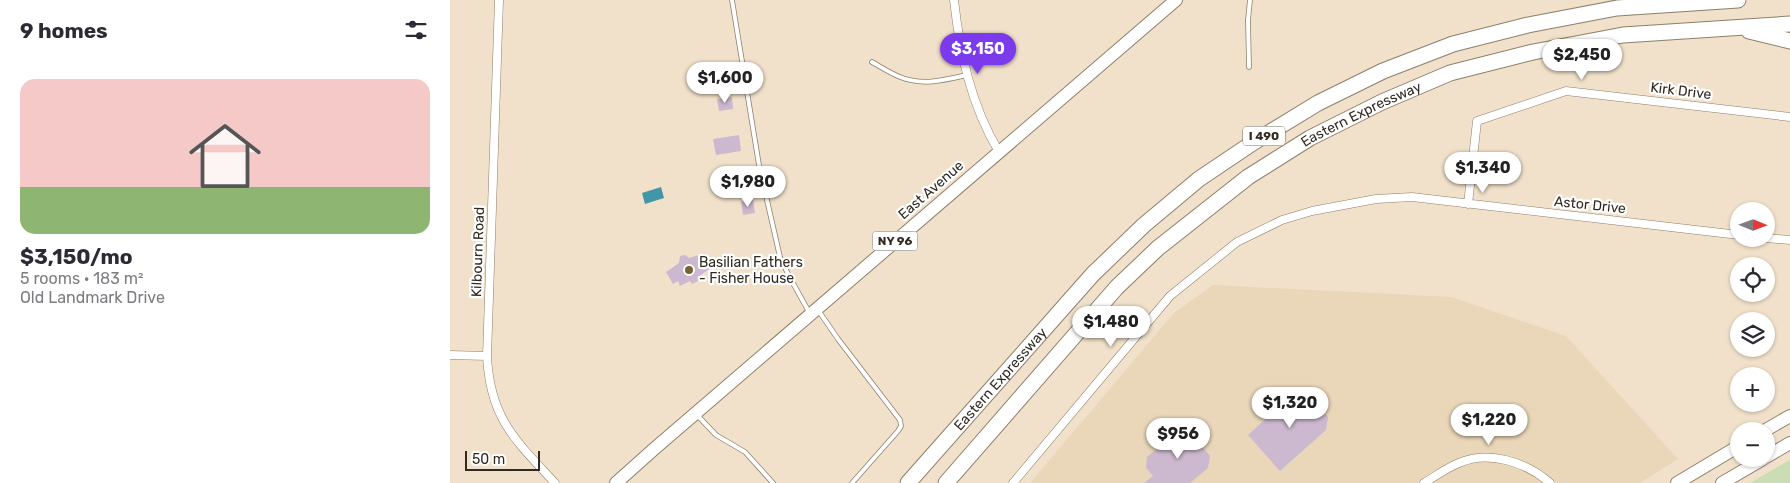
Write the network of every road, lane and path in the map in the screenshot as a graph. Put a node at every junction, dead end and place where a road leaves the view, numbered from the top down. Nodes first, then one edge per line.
1 (499, 0) edge
2 (732, 0) edge
3 (954, 0) edge
4 (1176, 0) edge
5 (1250, 0) edge
6 (1738, 0) edge
7 (1790, 24) edge
8 (1736, 27) junction
9 (1790, 41) edge
10 (872, 62) dead end
11 (1249, 67) dead end
12 (967, 75) junction
13 (1790, 117) edge
14 (999, 152) junction
15 (1468, 204) junction
16 (1730, 234) edge
17 (1775, 239) edge
18 (1790, 240) edge
19 (813, 311) junction
20 (450, 355) edge
21 (487, 356) junction
22 (695, 413) junction
23 (1790, 416) edge
24 (1775, 425) edge
25 (1790, 443) edge
26 (1730, 451) edge
27 (1775, 452) edge
28 (1749, 467) edge
29 (555, 483) edge
30 (616, 483) edge
31 (773, 483) edge
32 (852, 483) edge
33 (908, 483) edge
34 (946, 483) edge
35 (1013, 483) edge
36 (1424, 483) edge
37 (1550, 483) edge
38 (1677, 483) edge
39 (1722, 483) edge

1 - 21 street, Kilbourn Road
2 - 19 lane
3 - 12 street
4 - 14 main road, East Avenue / NY 96
5 - 11 lane
6 - 33 highway, Eastern Expressway / I 490
7 - 8 highway, Eastern Expressway / I 490
8 - 9 highway
8 - 34 highway, Eastern Expressway / I 490
10 - 12 lane
12 - 14 street
13 - 15 street, Kirk Drive
14 - 19 main road, East Avenue / NY 96
15 - 16 street, Astor Drive
15 - 35 street, Astor Drive
17 - 18 street
19 - 22 main road, East Avenue / NY 96
19 - 32 lane
20 - 21 street
21 - 29 street, Kilbourn Road
22 - 30 main road, East Avenue / NY 96
22 - 31 lane
23 - 24 main road
25 - 27 main road
26 - 38 main road
28 - 39 main road
36 - 37 street

